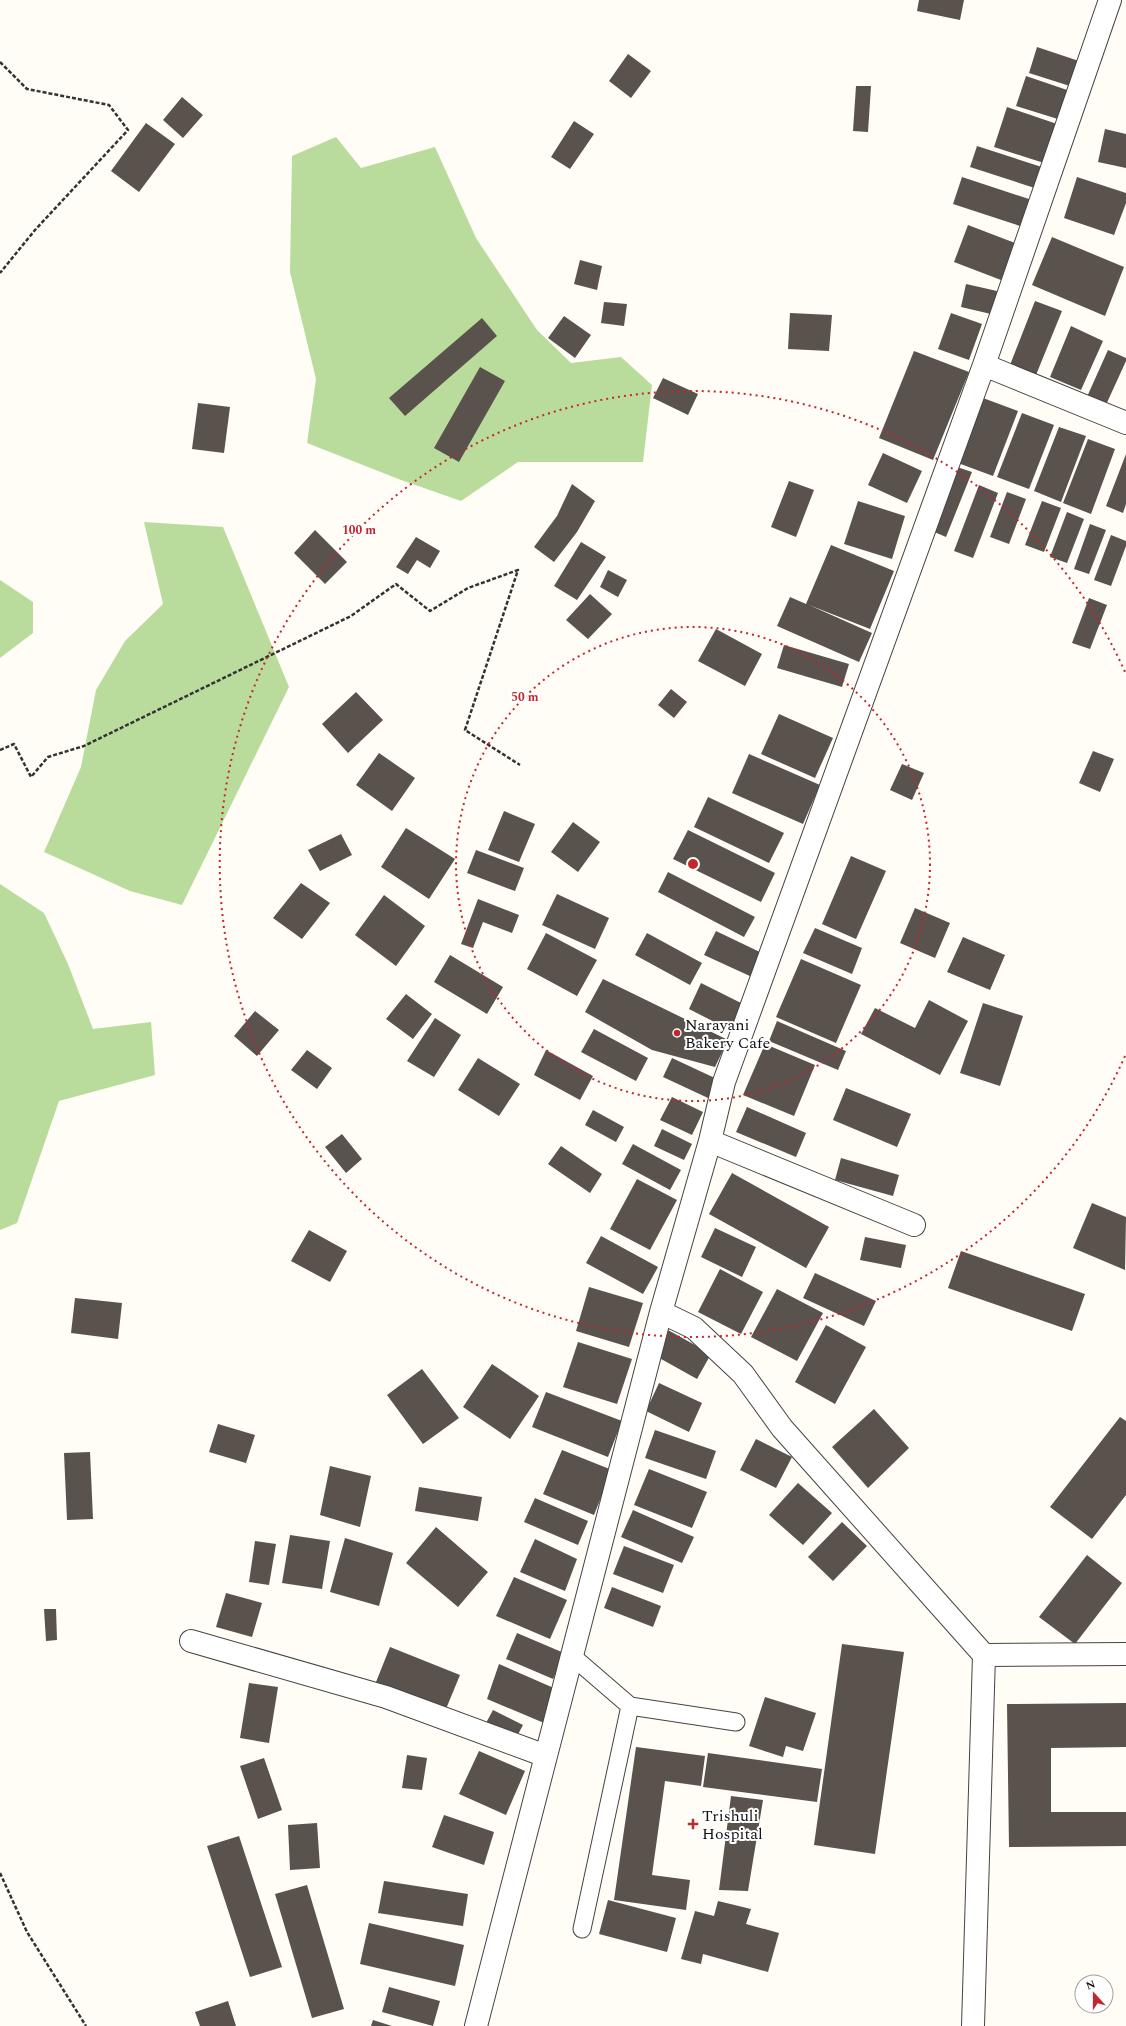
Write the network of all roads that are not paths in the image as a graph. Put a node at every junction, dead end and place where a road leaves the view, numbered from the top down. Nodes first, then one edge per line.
1 (1110, 0) edge
2 (984, 365) junction
3 (1126, 423) edge
4 (710, 1141) junction
5 (914, 1224) dead end
6 (661, 1312) junction
7 (191, 1641) dead end
8 (1126, 1654) edge
9 (984, 1655) junction
10 (572, 1656) junction
11 (630, 1706) junction
12 (736, 1722) dead end
13 (546, 1756) junction
14 (582, 1929) dead end
15 (476, 2026) edge
16 (973, 2026) edge

1 - 2 street
2 - 3 street
2 - 4 street
4 - 5 street
4 - 6 street
6 - 9 street
6 - 10 street
7 - 13 street
8 - 9 street
9 - 16 street
10 - 11 lane
10 - 13 street
11 - 12 lane
11 - 14 lane
13 - 15 street

